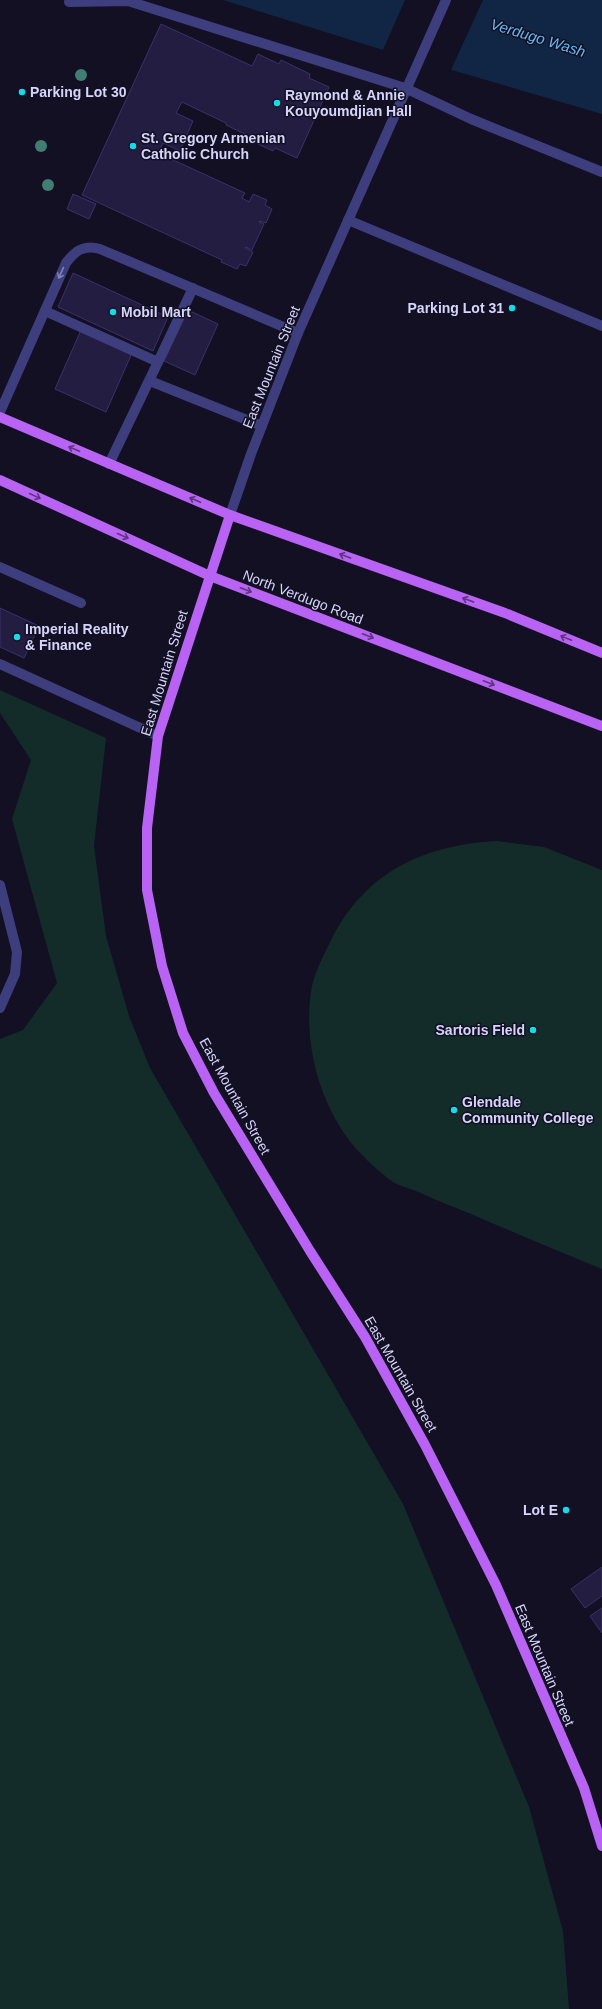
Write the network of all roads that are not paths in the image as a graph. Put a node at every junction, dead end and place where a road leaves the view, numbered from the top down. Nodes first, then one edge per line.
1 (446, 0) edge
2 (69, 2) dead end
3 (405, 88) junction
4 (602, 172) edge
5 (348, 220) junction
6 (193, 288) junction
7 (45, 310) junction
8 (602, 326) edge
9 (298, 333) junction
10 (158, 362) junction
11 (150, 381) junction
12 (0, 412) edge
13 (0, 417) edge
14 (262, 426) junction
15 (110, 464) junction
16 (0, 480) edge
17 (230, 515) junction
18 (0, 567) edge
19 (210, 576) junction
20 (81, 603) dead end
21 (602, 653) edge
22 (0, 664) edge
23 (602, 726) edge
24 (158, 736) junction
25 (0, 885) edge
26 (0, 1008) edge
27 (602, 1846) edge

1 - 3 street, East Mountain Street
2 - 3 street
3 - 4 street
3 - 5 street, East Mountain Street
5 - 8 street
5 - 9 street, East Mountain Street
6 -> 7 street
6 - 9 street
6 - 10 street
7 - 10 street
7 - 12 street
9 - 14 street, East Mountain Street
10 - 11 street
11 - 14 street
11 - 15 street
15 -> 13 main road
14 - 17 street, East Mountain Street
17 -> 15 main road
16 -> 19 main road, North Verdugo Road
17 - 19 main road, East Mountain Street
21 -> 17 main road
18 - 20 street
19 -> 23 main road, North Verdugo Road
19 - 24 main road, East Mountain Street
22 - 24 street
24 - 27 main road, East Mountain Street
25 - 26 street

